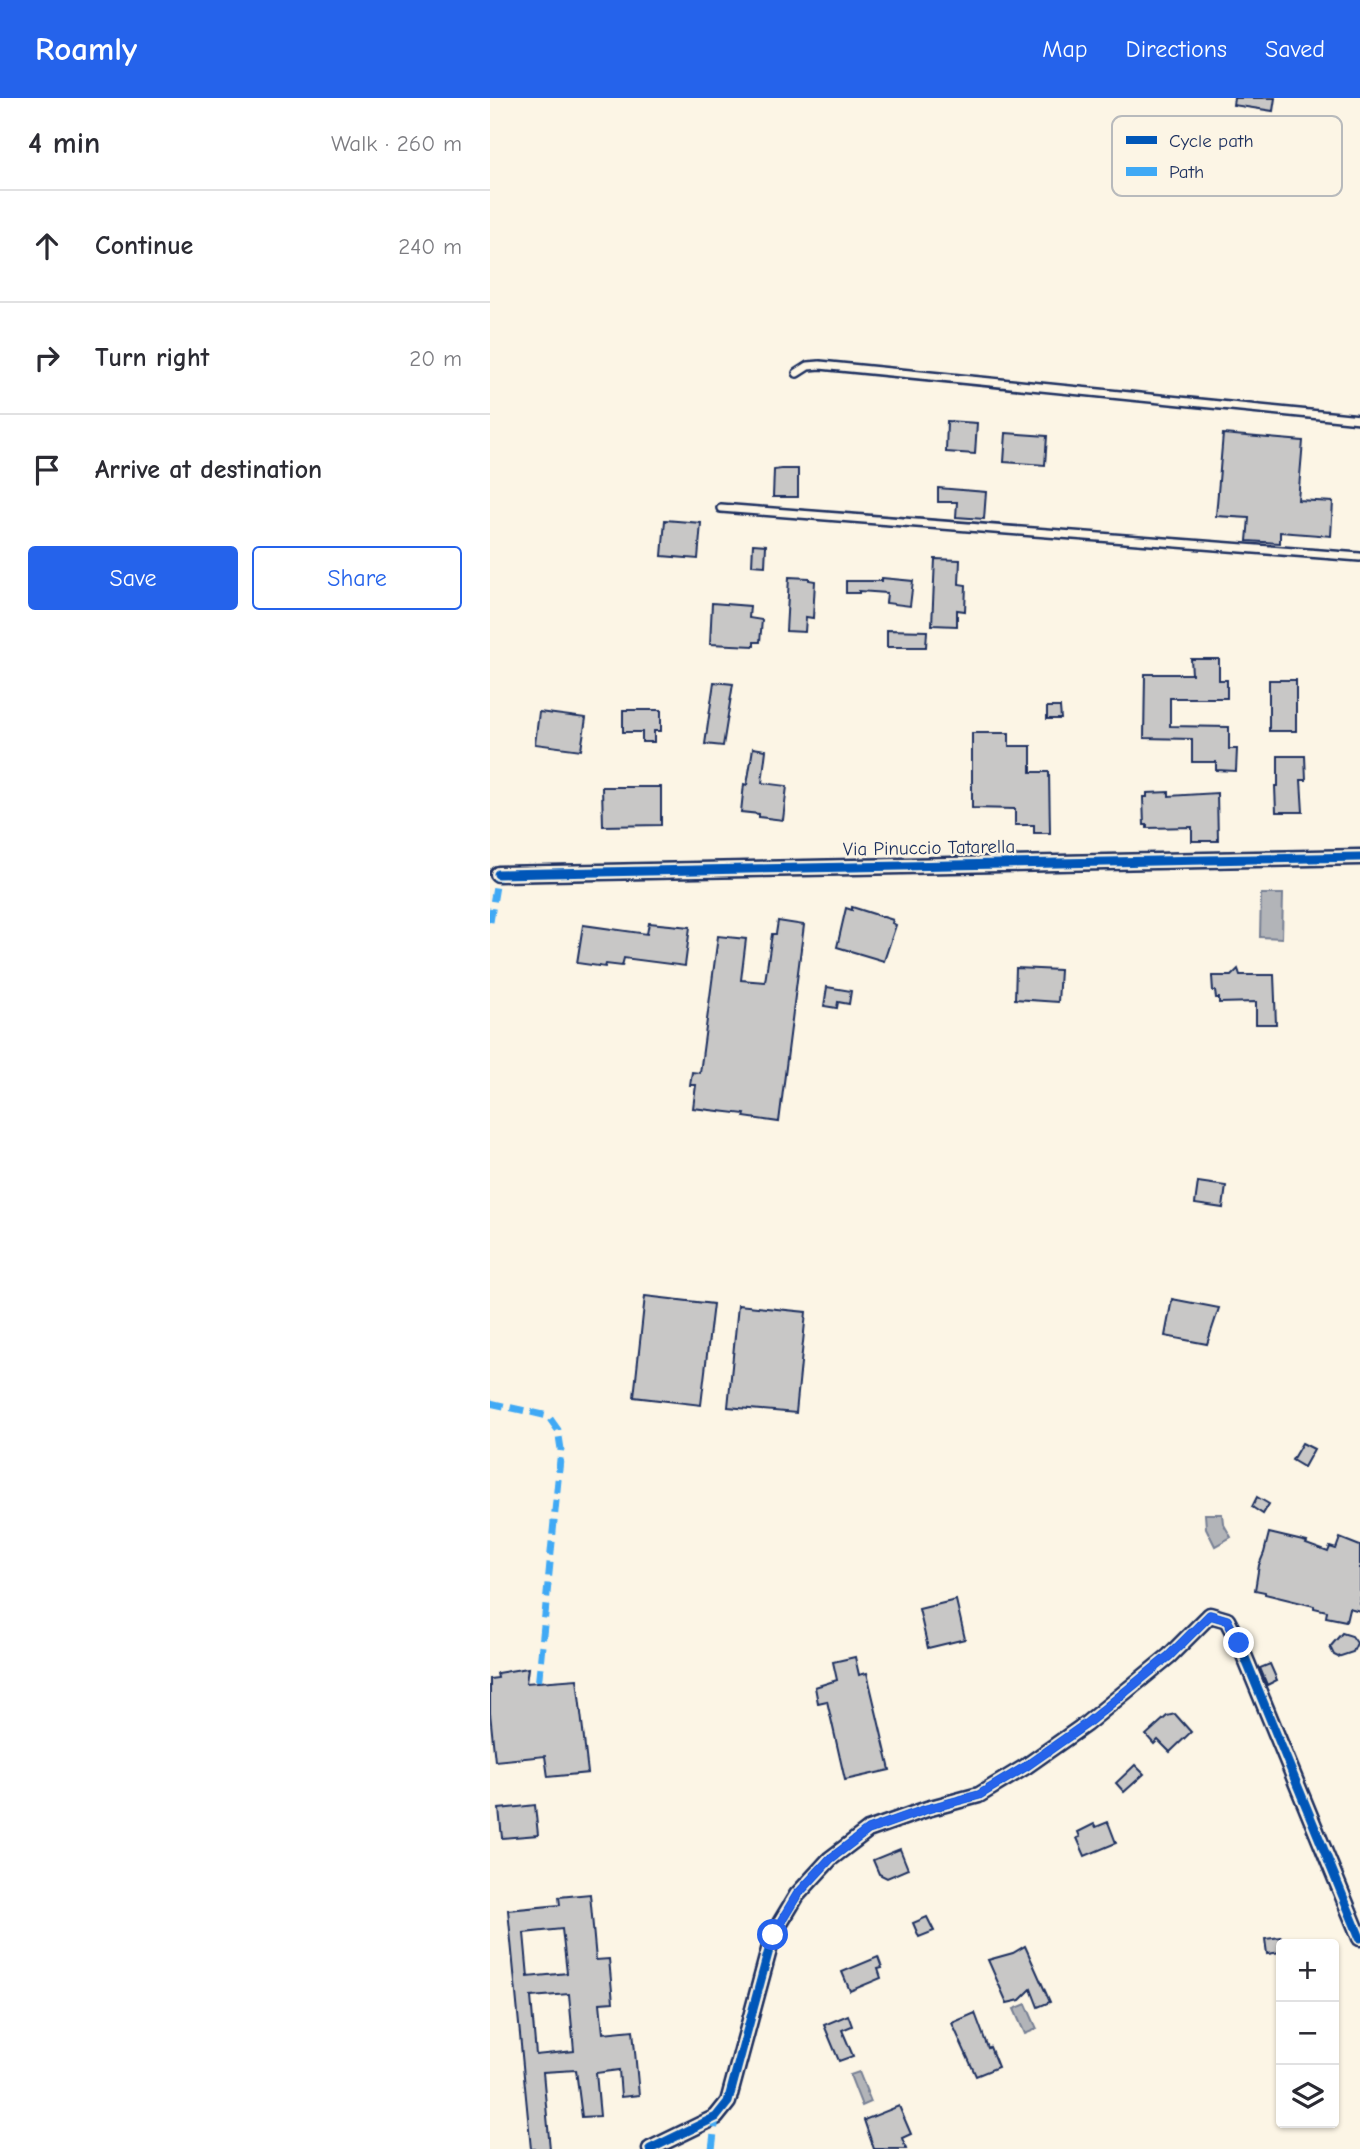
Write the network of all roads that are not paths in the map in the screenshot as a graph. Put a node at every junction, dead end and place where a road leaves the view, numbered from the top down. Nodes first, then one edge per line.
1 (797, 373) dead end
2 (1360, 419) edge
3 (721, 508) dead end
4 (1360, 557) edge
5 (1360, 857) edge
6 (498, 874) dead end
7 (1360, 1938) edge
8 (650, 2149) edge

1 - 2 lane
3 - 4 lane
5 - 6 street, Via Pinuccio Tatarella
7 - 8 street

